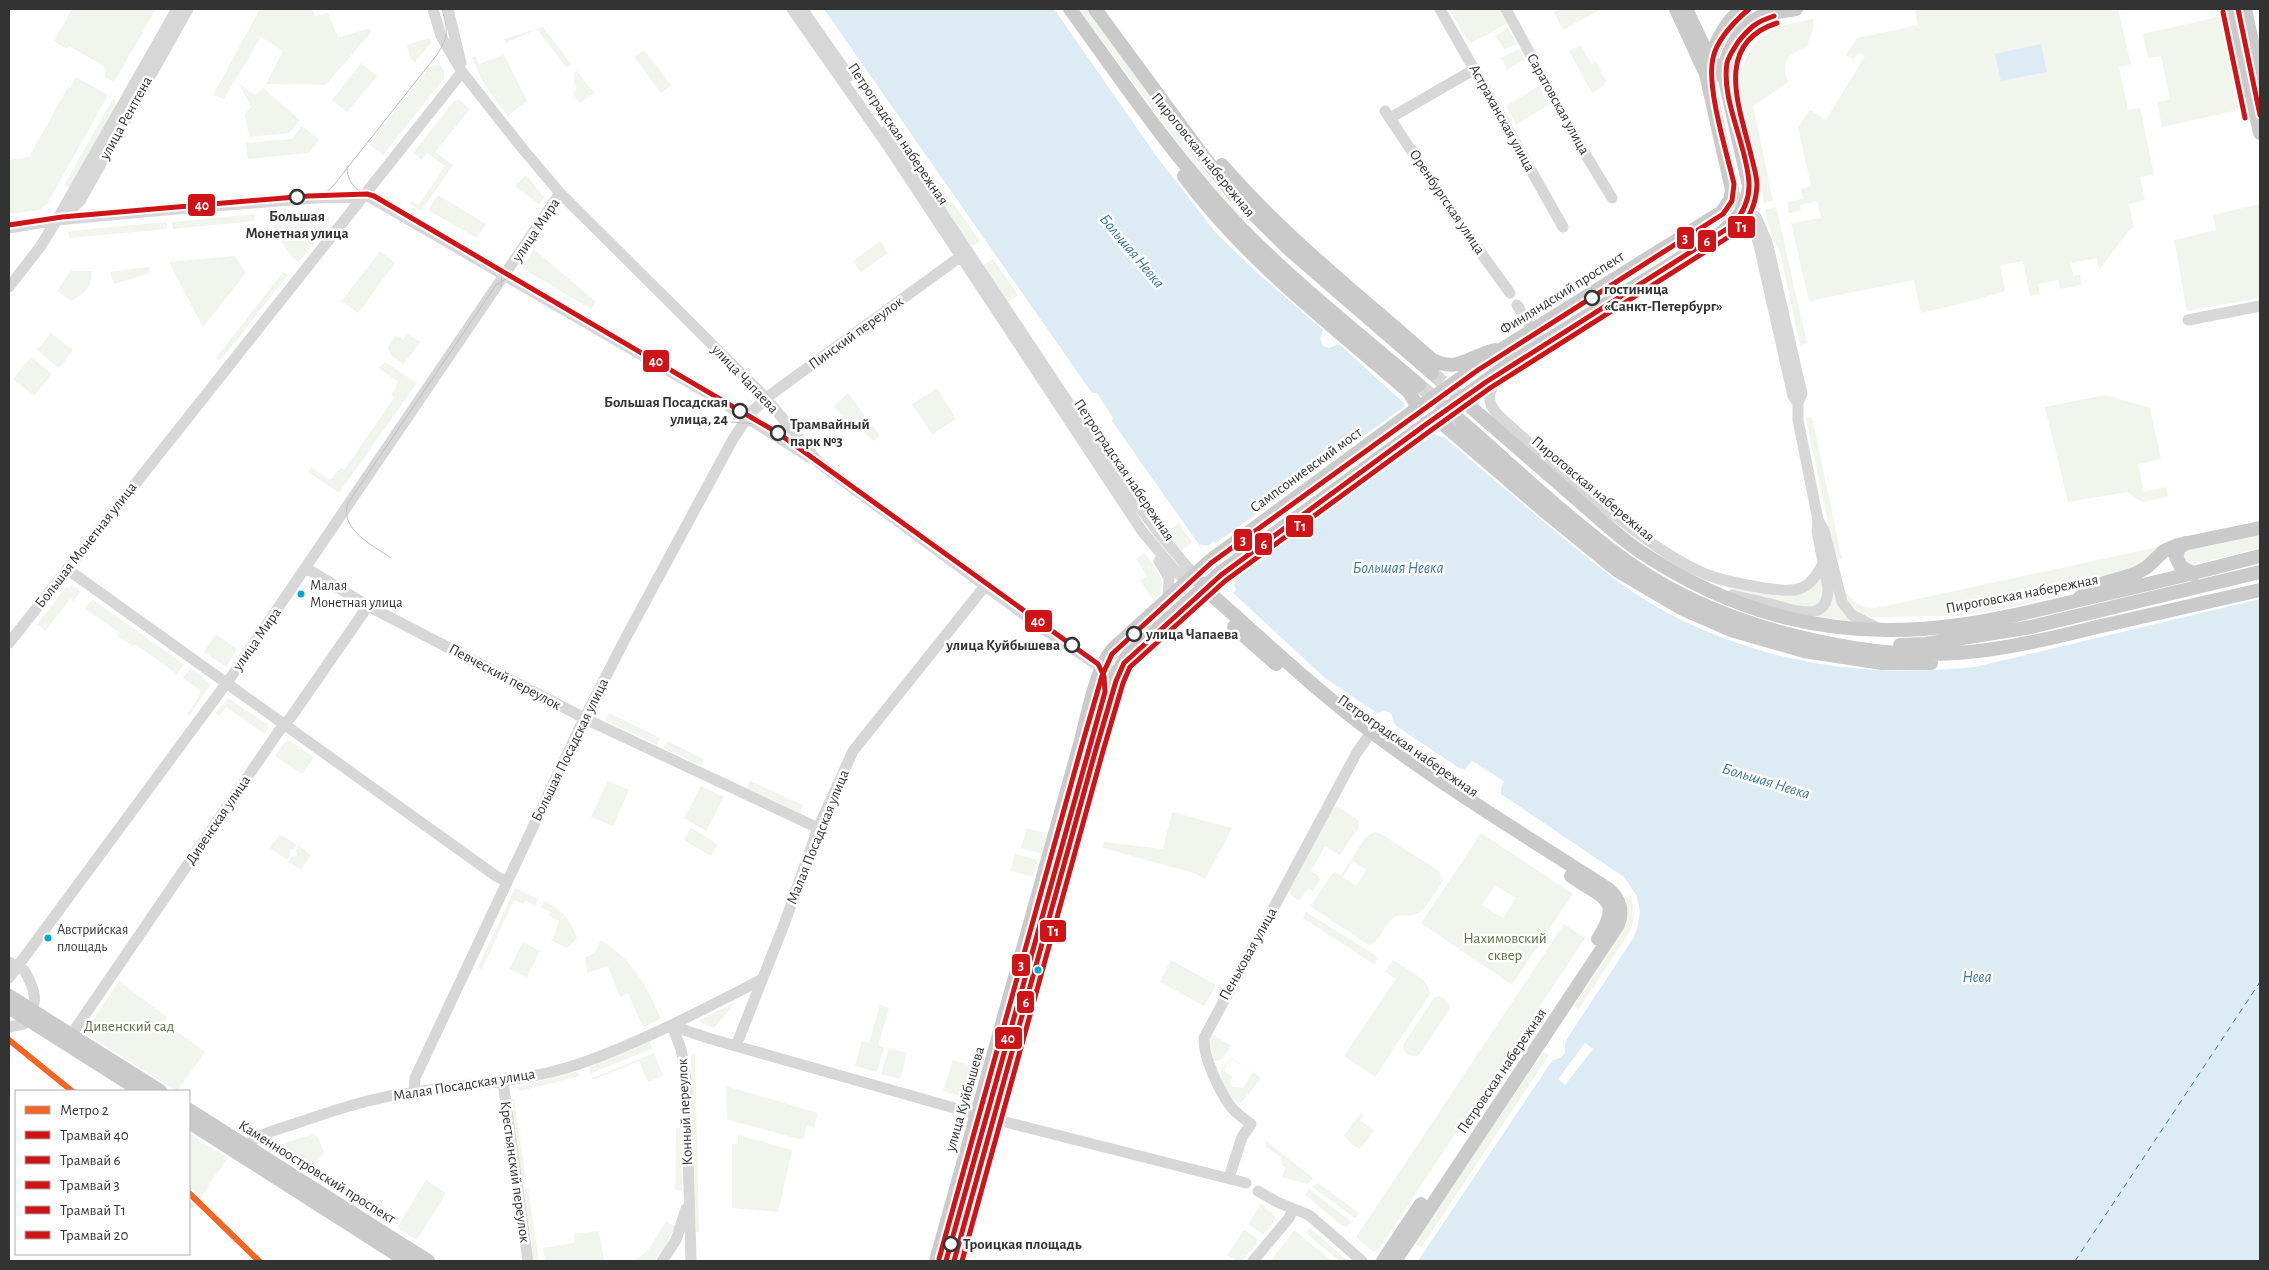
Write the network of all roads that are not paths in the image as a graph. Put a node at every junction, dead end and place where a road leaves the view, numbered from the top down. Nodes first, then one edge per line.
1 (177, 9) edge
2 (188, 9) edge
3 (433, 9) edge
4 (448, 9) edge
5 (792, 9) edge
6 (802, 9) edge
7 (1070, 9) edge
8 (1095, 9) edge
9 (1440, 9) edge
10 (1506, 9) edge
11 (1676, 9) edge
12 (1686, 9) edge
13 (1743, 9) edge
14 (1796, 9) edge
15 (2233, 9) edge
16 (2245, 9) edge
17 (1697, 52) junction
18 (1727, 56) junction
19 (1710, 58) junction
20 (1135, 64) junction
21 (1475, 69) junction
22 (462, 72) junction
23 (1706, 74) junction
24 (1118, 76) junction
25 (2260, 76) edge
26 (1725, 80) junction
27 (2260, 133) edge
28 (560, 193) junction
29 (363, 195) junction
30 (1612, 198) dead end
31 (1727, 202) junction
32 (1744, 210) junction
33 (57, 220) junction
34 (1563, 227) dead end
35 (9, 228) edge
36 (964, 254) junction
37 (506, 275) junction
38 (9, 287) edge
39 (1510, 293) dead end
40 (1517, 305) dead end
41 (2260, 306) edge
42 (2188, 320) dead end
43 (1533, 330) junction
44 (1541, 345) junction
45 (1504, 348) junction
46 (1509, 364) junction
47 (1432, 373) tunnel mouth
48 (1420, 385) tunnel mouth
49 (766, 398) junction
50 (1473, 409) tunnel mouth
51 (1414, 411) junction
52 (747, 417) junction
53 (1461, 421) tunnel mouth
54 (1426, 423) junction
55 (819, 463) junction
56 (1818, 520) junction
57 (2260, 528) edge
58 (2186, 543) junction
59 (1157, 550) junction
60 (2260, 556) edge
61 (1823, 563) junction
62 (306, 568) junction
63 (67, 569) junction
64 (2260, 572) edge
65 (2194, 574) junction
66 (1190, 578) junction
67 (985, 586) junction
68 (1201, 589) junction
69 (1708, 590) junction
70 (2260, 590) edge
71 (1168, 599) junction
72 (2073, 602) junction
73 (368, 606) junction
74 (1881, 630) junction
75 (9, 643) edge
76 (2024, 644) junction
77 (1850, 647) junction
78 (1102, 667) junction
79 (1116, 674) junction
80 (226, 684) junction
81 (585, 718) junction
82 (284, 725) junction
83 (1369, 735) junction
84 (818, 828) junction
85 (507, 882) junction
86 (1611, 898) junction
87 (13, 963) edge
88 (9, 978) edge
89 (761, 980) junction
90 (9, 996) edge
91 (9, 1007) edge
92 (30, 1015) junction
93 (672, 1026) junction
94 (9, 1027) edge
95 (71, 1035) junction
96 (736, 1046) junction
97 (503, 1082) junction
98 (139, 1090) edge
99 (158, 1090) edge
100 (414, 1092) junction
101 (190, 1111) edge
102 (977, 1114) junction
103 (991, 1118) junction
104 (190, 1123) edge
105 (246, 1146) junction
106 (1229, 1178) junction
107 (1246, 1183) dead end
108 (1258, 1191) dead end
109 (688, 1200) junction
110 (1293, 1209) junction
111 (665, 1257) edge
112 (691, 1260) edge
113 (407, 1261) edge
114 (428, 1261) edge
115 (528, 1261) edge
116 (936, 1261) edge
117 (951, 1261) edge
118 (1253, 1261) edge
119 (1362, 1261) edge
120 (1384, 1261) edge
121 (1395, 1261) edge

1 - 33 street, улица Рентгена
2 - 33 street, улица Рентгена
3 - 22 street, улица Чапаева
4 - 22 street, улица Чапаева
5 - 36 street, Петроградская набережная
6 - 36 street, Петроградская набережная
7 - 24 main road, Пироговская набережная
8 - 20 main road, Пироговская набережная
9 - 21 street, Астраханская улица
10 - 30 street, Саратовская улица
11 - 17 main road
12 - 19 main road
13 - 19 main road
14 - 18 main road
15 - 27 main road
16 - 25 main road
17 - 19 main road
17 - 23 main road
18 - 19 main road
18 - 26 main road
19 - 23 main road
19 - 26 main road
20 - 45 main road
20 - 47 main road, Пироговская набережная
21 - 34 street, Астраханская улица
21 - 39 street, Оренбургская улица
22 - 28 street, улица Чапаева
22 - 29 street, Большая Монетная улица
23 - 31 main road
24 - 48 main road, Пироговская набережная
24 - 51 main road
26 - 32 main road
28 - 37 street, улица Мира
28 - 49 street, улица Чапаева
29 - 33 street
29 - 37 street
29 - 63 street, Большая Монетная улица
31 - 32 street
31 - 32 street
31 - 43 main road, Финляндский проспект
32 - 44 main road
32 - 56 street
33 - 35 street
33 - 38 street, улица Рентгена
36 - 49 street, Пинский переулок
36 - 59 street, Петроградская набережная
36 - 66 street, Петроградская набережная
37 - 52 street
37 - 62 street, улица Мира
40 - 43 street
41 - 42 street
43 - 44 street
43 - 45 main road, Финляндский проспект
44 - 46 main road
45 - 51 main road, Финляндский проспект
46 - 54 main road
46 - 61 street
49 - 52 street, Пинский переулок
49 - 55 street, улица Чапаева
50 - 69 main road, Пироговская набережная
51 - 66 main road, Сампсониевский мост
52 - 55 street
52 - 81 street, Большая Посадская улица
53 - 77 main road, Пироговская набережная
54 - 68 main road
54 - 76 main road
55 - 67 street, улица Чапаева
56 - 61 street
56 - 74 street
57 - 58 main road
58 - 65 main road
58 - 72 main road
59 - 66 street, Петроградская набережная
59 - 71 street
60 - 65 main road, Пироговская набережная
61 - 69 street
62 - 73 street, Певческий переулок
62 - 80 street, улица Мира
63 - 75 street, Большая Монетная улица
63 - 80 street
64 - 77 main road, Пироговская набережная
65 - 72 main road, Пироговская набережная
66 - 68 main road, Петроградская набережная
66 - 71 main road, улица Куйбышева
67 - 78 street, улица Чапаева
67 - 84 street, Малая Посадская улица
68 - 79 main road, улица Куйбышева
68 - 83 main road, Петроградская набережная
69 - 74 main road, Пироговская набережная
70 - 76 main road, Пироговская набережная
71 - 78 main road, улица Куйбышева
72 - 74 main road, Пироговская набережная
73 - 81 street, Певческий переулок
73 - 82 street, Дивенская улица
76 - 77 main road, Пироговская набережная
78 - 79 street, улица Чапаева
78 - 102 main road, улица Куйбышева
79 - 103 main road, улица Куйбышева
80 - 82 street
80 - 87 street, улица Мира
81 - 84 street, Певческий переулок
81 - 85 street, Большая Посадская улица
82 - 85 street
82 - 95 street, Дивенская улица
83 - 86 main road, Петроградская набережная
83 - 106 street, Пеньковая улица
84 - 89 street, Малая Посадская улица
85 - 100 street, Большая Посадская улица
86 - 120 main road, Петровская набережная
86 - 121 main road, Петровская набережная
87 - 88 street, улица Мира
87 - 92 street
89 - 93 street, Малая Посадская улица
89 - 96 street, Малая Посадская улица
90 - 92 main road
91 - 92 main road
92 - 94 street
92 - 95 main road
92 - 98 main road
93 - 96 street
93 - 97 street, Малая Посадская улица
93 - 109 street, Конный переулок
95 - 99 main road
96 - 102 street
97 - 100 street, Малая Посадская улица
97 - 115 street, Крестьянский переулок
100 - 105 street, Малая Посадская улица
101 - 105 main road, Каменноостровский проспект
102 - 103 street
102 - 116 main road, улица Куйбышева
103 - 106 street
103 - 117 main road, улица Куйбышева
104 - 113 main road, Каменноостровский проспект
105 - 114 main road, Каменноостровский проспект
106 - 107 street
108 - 110 street
109 - 111 street, Конный переулок
109 - 112 street, Конный переулок
110 - 118 street
110 - 119 street
111 - 112 street, Конный переулок

